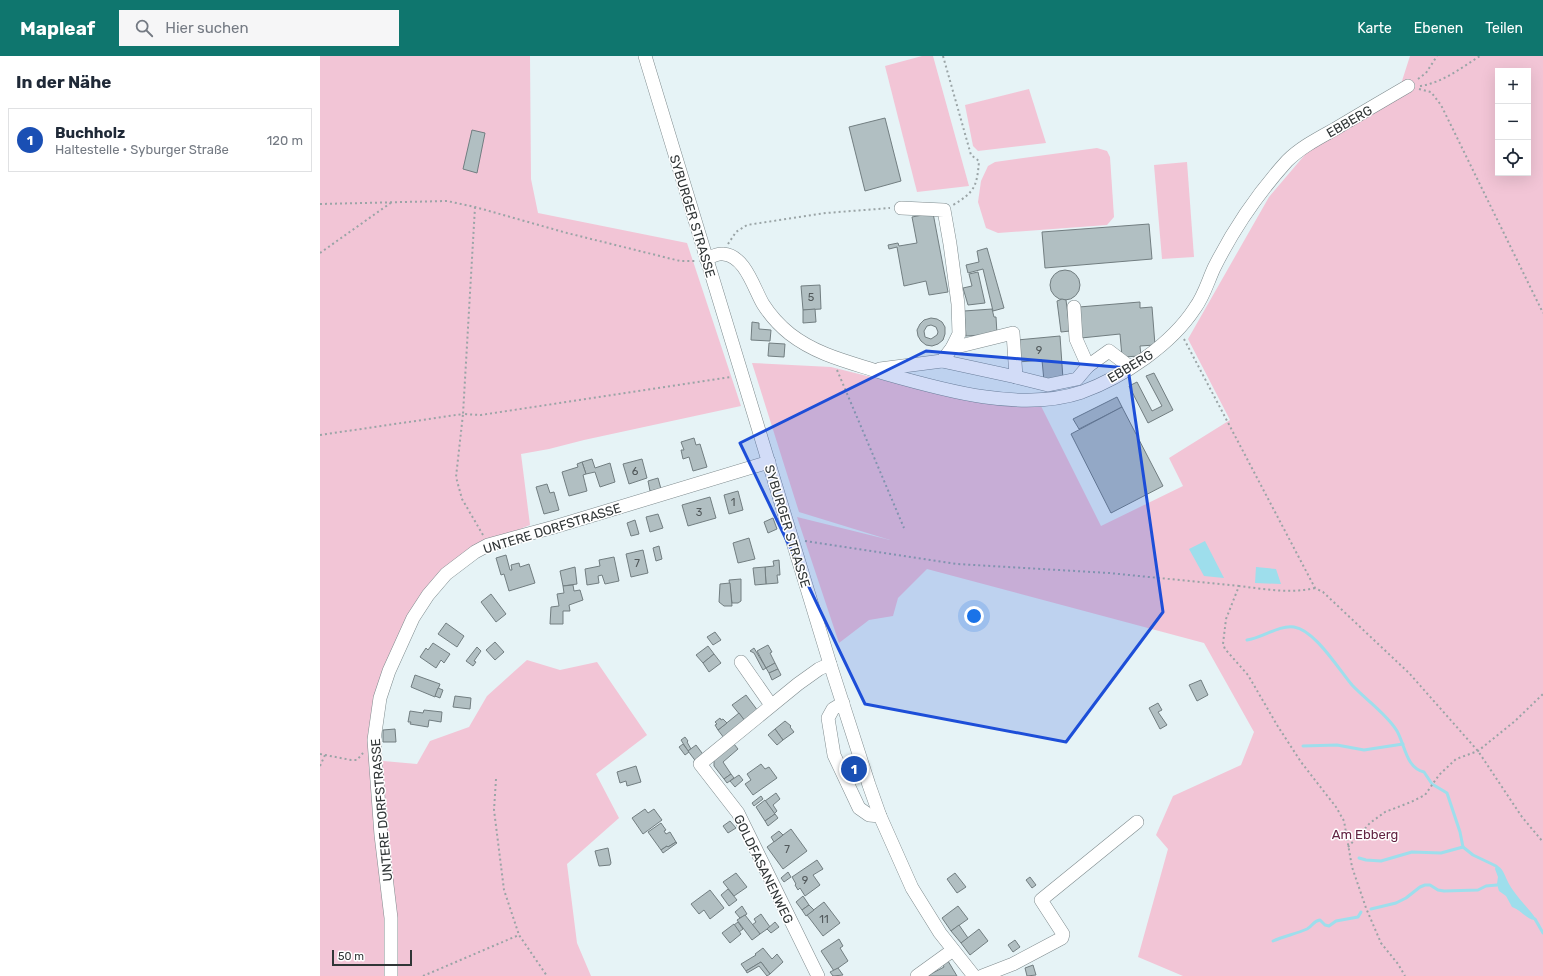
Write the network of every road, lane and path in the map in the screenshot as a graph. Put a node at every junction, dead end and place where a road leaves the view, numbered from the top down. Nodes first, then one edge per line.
1 (644, 56) edge
2 (943, 56) edge
3 (1437, 56) edge
4 (1480, 56) edge
5 (1408, 86) junction
6 (393, 201) junction
7 (320, 204) edge
8 (475, 207) junction
9 (901, 208) joint
10 (944, 210) junction
11 (320, 253) edge
12 (723, 254) junction
13 (706, 259) junction
14 (1074, 307) dead end
15 (1543, 313) edge
16 (1178, 329) junction
17 (952, 348) junction
18 (836, 359) junction
19 (942, 362) junction
20 (1088, 366) junction
21 (1130, 367) junction
22 (875, 370) junction
23 (742, 375) junction
24 (1016, 377) junction
25 (464, 414) junction
26 (320, 435) edge
27 (769, 462) junction
28 (904, 528) dead end
29 (792, 539) junction
30 (488, 545) junction
31 (1239, 586) junction
32 (1315, 588) junction
33 (741, 662) dead end
34 (830, 664) junction
35 (1543, 694) edge
36 (843, 703) junction
37 (771, 705) junction
38 (374, 740) junction
39 (1478, 751) junction
40 (320, 754) edge
41 (325, 755) junction
42 (320, 766) edge
43 (496, 779) dead end
44 (880, 816) junction
45 (1137, 822) dead end
46 (1543, 842) edge
47 (1348, 847) junction
48 (519, 935) junction
49 (953, 950) junction
50 (391, 976) edge
51 (423, 976) edge
52 (547, 976) edge
53 (818, 976) edge
54 (917, 976) edge
55 (974, 976) edge
56 (982, 976) edge
57 (1405, 976) edge

1 - 13 street, SYBURGER STRASSE
2 - 10 path
3 - 5 path
4 - 5 path
5 - 15 path
5 - 16 street, EBBERG
6 - 7 path
6 - 8 path
6 - 11 path
8 - 13 path
8 - 25 path
9 - 10 street
9 - 12 path
10 - 17 street
12 - 13 street
12 - 18 street, EBBERG
13 - 23 street, SYBURGER STRASSE
14 - 20 street
16 - 21 street, EBBERG
16 - 32 path
17 - 19 street
17 - 24 street
18 - 22 street, EBBERG
18 - 28 path
19 - 22 street
19 - 24 street
20 - 21 street
20 - 24 street
21 - 22 street, EBBERG
23 - 25 path
23 - 27 street, SYBURGER STRASSE
25 - 26 path
25 - 30 path
27 - 29 street, SYBURGER STRASSE
27 - 30 street, UNTERE DORFSTRASSE
29 - 31 path
29 - 34 street, SYBURGER STRASSE
30 - 38 street, UNTERE DORFSTRASSE
31 - 32 path
31 - 47 path
32 - 39 path
33 - 37 street
34 - 36 street, SYBURGER STRASSE
34 - 37 street, GOLDFASANENWEG
35 - 39 path
36 - 44 street, SYBURGER STRASSE
36 - 44 street
37 - 53 street, GOLDFASANENWEG
38 - 41 path
38 - 50 street, UNTERE DORFSTRASSE
39 - 46 path
39 - 47 path
40 - 41 path
41 - 42 path
43 - 48 path
44 - 49 street, SYBURGER STRASSE
45 - 56 street
47 - 57 path
48 - 51 path
48 - 52 path
49 - 54 street
49 - 55 street, SYBURGER STRASSE

